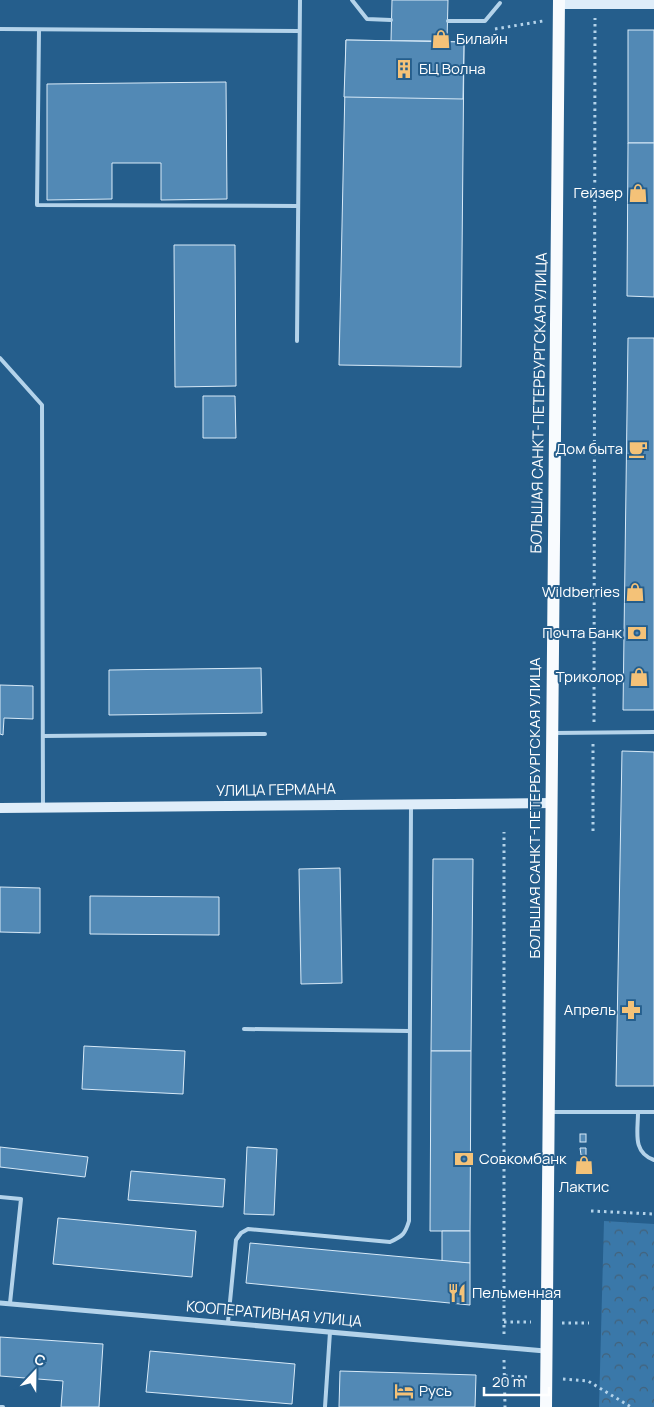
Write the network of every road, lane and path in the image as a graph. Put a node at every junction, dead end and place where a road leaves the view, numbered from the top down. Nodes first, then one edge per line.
1 (300, 0) edge
2 (352, 0) edge
3 (559, 2) edge
4 (500, 3) dead end
5 (596, 4) junction
6 (654, 4) edge
7 (391, 20) dead end
8 (448, 21) dead end
9 (0, 30) edge
10 (39, 30) junction
11 (299, 31) junction
12 (297, 206) junction
13 (297, 341) dead end
14 (0, 358) edge
15 (594, 732) junction
16 (654, 732) edge
17 (552, 733) junction
18 (266, 734) dead end
19 (43, 736) junction
20 (552, 803) junction
21 (411, 804) junction
22 (0, 808) edge
23 (43, 808) junction
24 (593, 831) dead end
25 (504, 832) dead end
26 (244, 1029) dead end
27 (409, 1031) junction
28 (549, 1112) junction
29 (654, 1112) edge
30 (638, 1113) junction
31 (654, 1160) edge
32 (0, 1197) edge
33 (591, 1211) dead end
34 (654, 1214) edge
35 (0, 1303) edge
36 (10, 1303) junction
37 (228, 1322) junction
38 (330, 1332) junction
39 (504, 1347) junction
40 (546, 1351) junction
41 (505, 1376) junction
42 (546, 1378) junction
43 (325, 1407) edge
44 (506, 1407) edge
45 (546, 1407) edge
46 (631, 1407) edge

1 - 11 lane
2 - 7 lane
3 - 5 main road
3 - 17 main road, БОЛЬШАЯ САНКТ-ПЕТЕРБУРГСКАЯ УЛИЦА
4 - 8 lane
5 - 6 main road
5 - 15 path
9 - 10 lane
10 - 11 lane
10 - 12 lane
11 - 12 lane
12 - 13 lane
14 - 19 lane
15 - 16 lane
15 - 17 lane
15 - 24 path
17 - 20 main road, БОЛЬШАЯ САНКТ-ПЕТЕРБУРГСКАЯ УЛИЦА
18 - 19 lane
19 - 23 lane
20 - 21 main road, УЛИЦА ГЕРМАНА
20 - 28 main road, БОЛЬШАЯ САНКТ-ПЕТЕРБУРГСКАЯ УЛИЦА
21 - 23 main road, УЛИЦА ГЕРМАНА
21 - 27 lane
22 - 23 main road, УЛИЦА ГЕРМАНА
25 - 39 path
26 - 27 lane
27 - 37 lane
28 - 30 lane
28 - 40 main road, БОЛЬШАЯ САНКТ-ПЕТЕРБУРГСКАЯ УЛИЦА
29 - 30 lane
30 - 31 lane
32 - 36 lane
33 - 34 path
35 - 36 street, КООПЕРАТИВНАЯ УЛИЦА
36 - 37 street, КООПЕРАТИВНАЯ УЛИЦА
37 - 38 street, КООПЕРАТИВНАЯ УЛИЦА
38 - 39 street, КООПЕРАТИВНАЯ УЛИЦА
38 - 43 lane
39 - 40 street, КООПЕРАТИВНАЯ УЛИЦА
39 - 41 path
40 - 42 main road, БОЛЬШАЯ САНКТ-ПЕТЕРБУРГСКАЯ УЛИЦА
41 - 42 path
41 - 44 path
42 - 45 main road, БОЛЬШАЯ САНКТ-ПЕТЕРБУРГСКАЯ УЛИЦА
42 - 46 path

